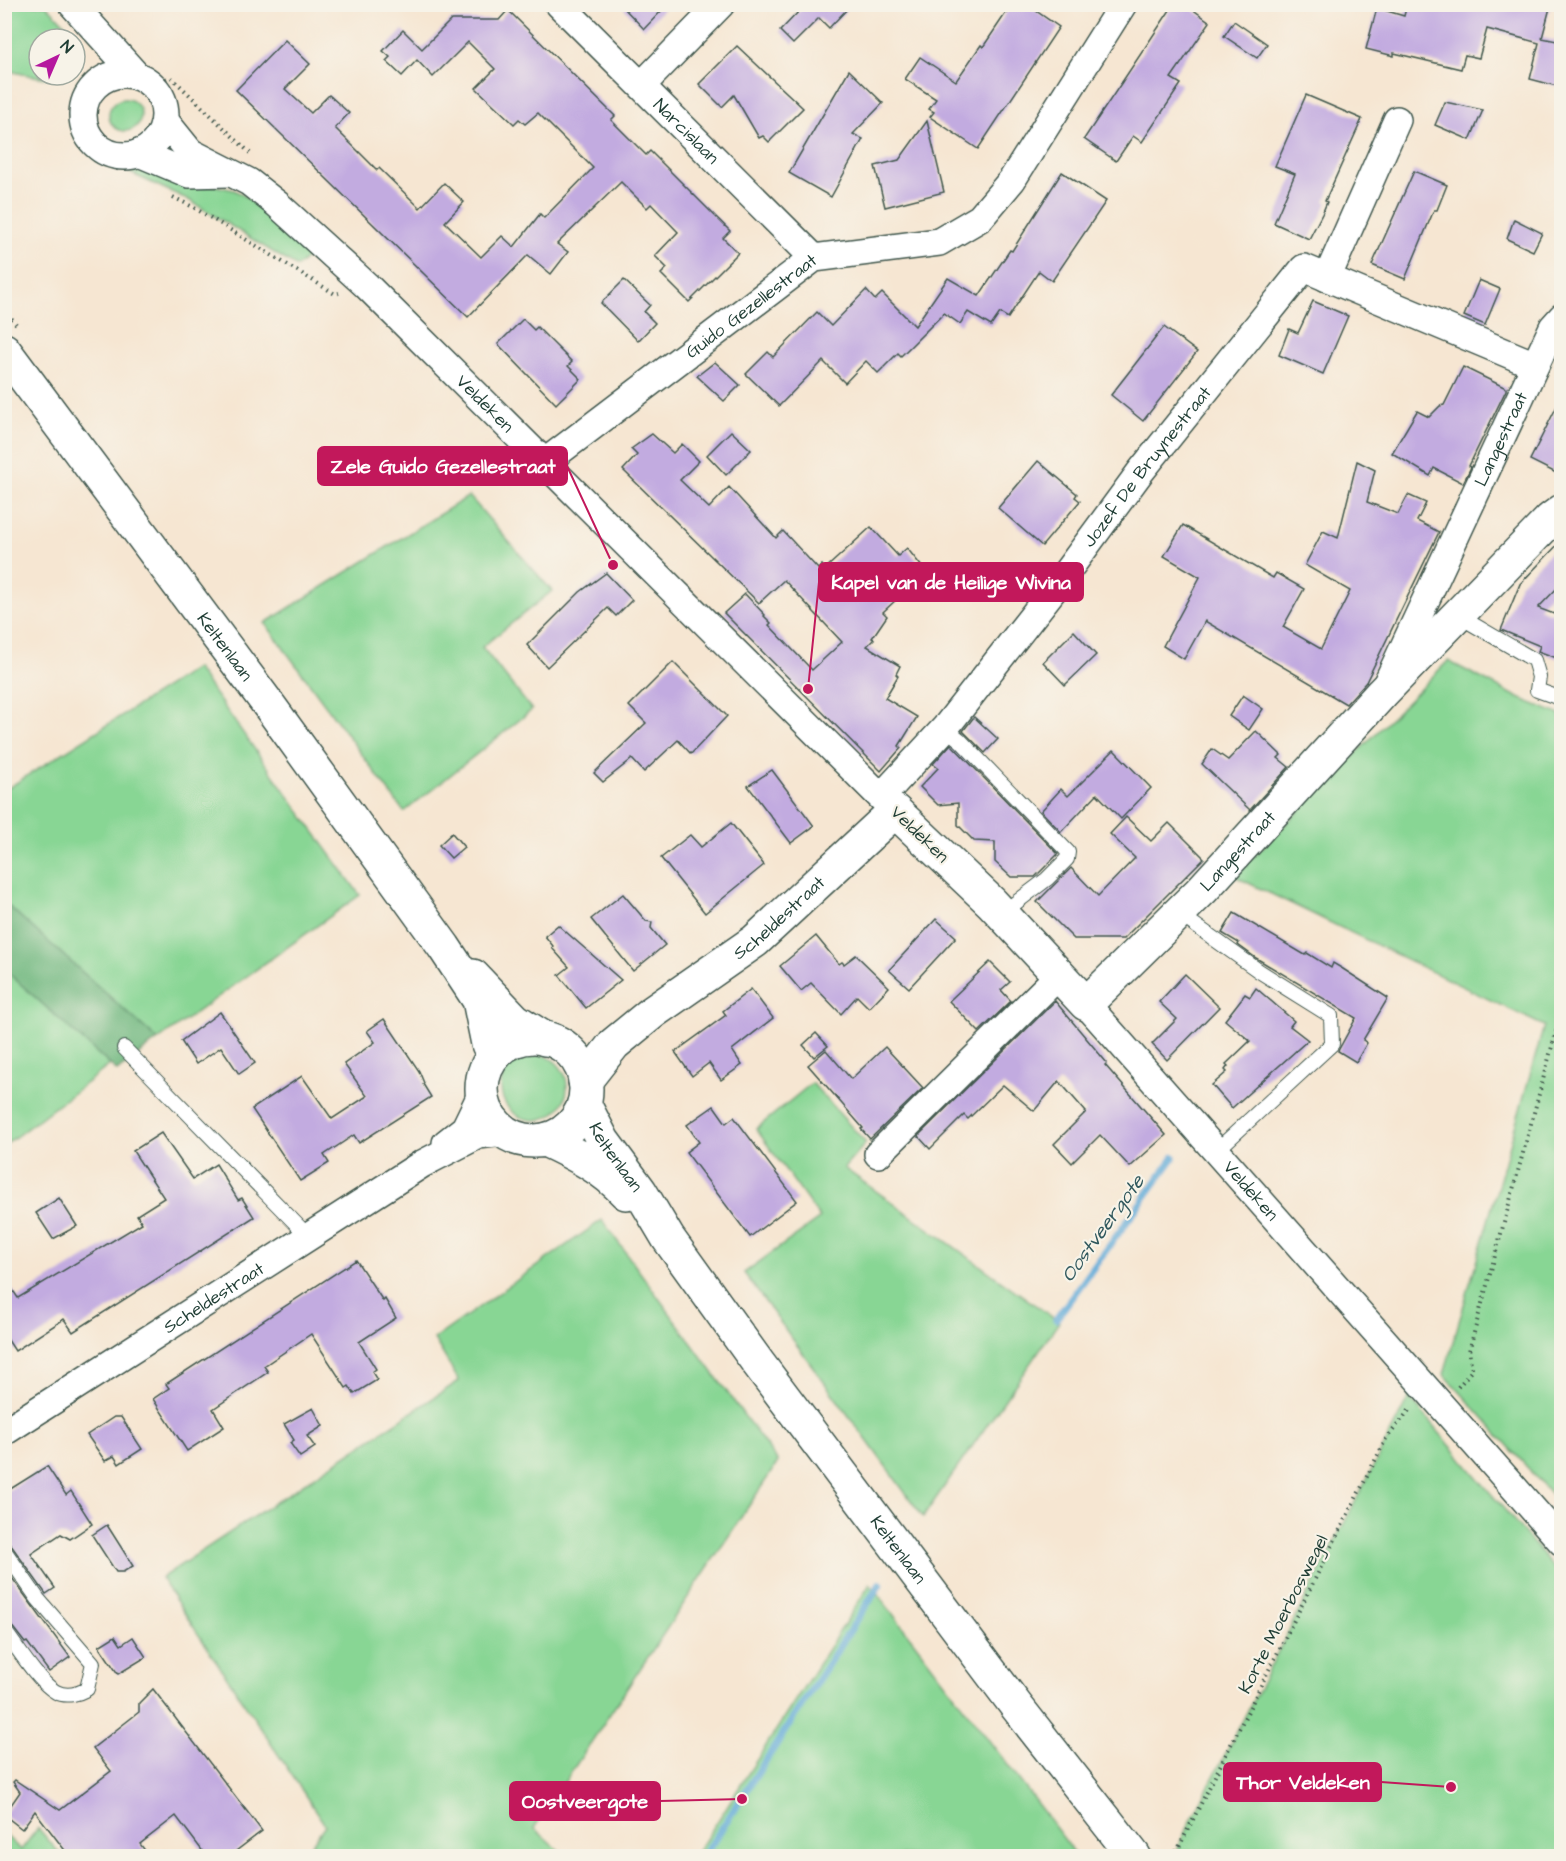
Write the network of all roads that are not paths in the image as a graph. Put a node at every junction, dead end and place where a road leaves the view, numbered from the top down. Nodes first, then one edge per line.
1 (559, 4) edge
2 (721, 4) edge
3 (1123, 4) edge
4 (77, 10) edge
5 (138, 76) junction
6 (105, 79) junction
7 (642, 85) junction
8 (1397, 120) dead end
9 (165, 121) junction
10 (135, 164) junction
11 (232, 173) junction
12 (814, 258) junction
13 (1327, 278) junction
14 (1562, 317) edge
15 (4, 350) edge
16 (1535, 365) junction
17 (544, 463) junction
18 (1562, 511) edge
19 (1457, 615) junction
20 (1382, 693) junction
21 (1562, 699) edge
22 (945, 728) junction
23 (889, 804) junction
24 (1178, 913) junction
25 (1001, 914) junction
26 (444, 947) junction
27 (1059, 975) junction
28 (1086, 1004) junction
29 (653, 1012) junction
30 (554, 1042) junction
31 (124, 1048) dead end
32 (494, 1056) junction
33 (482, 1093) junction
34 (585, 1093) junction
35 (504, 1132) junction
36 (545, 1140) junction
37 (1216, 1151) junction
38 (878, 1154) dead end
39 (423, 1164) junction
40 (309, 1237) junction
41 (668, 1238) junction
42 (4, 1432) edge
43 (1562, 1542) edge
44 (4, 1550) edge
45 (4, 1630) edge
46 (1134, 1857) edge

1 - 7 street, Narcislaan
2 - 7 street
3 - 12 street, Guido Gezellestraat
4 - 5 street, Veldeken
4 - 6 street, Veldeken
5 - 6 street
5 - 9 street, Veldeken
6 - 10 street
7 - 12 street, Narcislaan
8 - 13 street
9 - 10 street
9 - 11 street, Veldeken
10 - 11 street
11 - 17 street, Veldeken
12 - 17 street, Guido Gezellestraat
13 - 16 street, Jozef De Bruynestraat
13 - 22 street, Jozef De Bruynestraat
14 - 16 street, Langestraat
15 - 26 main road, Keltenlaan
16 - 20 street, Langestraat
17 - 23 street, Veldeken
18 - 19 main road, Langestraat
19 - 20 main road, Langestraat
19 - 21 lane
20 - 24 main road, Langestraat
22 - 23 street, Jozef De Bruynestraat
22 - 25 lane
23 - 25 main road, Veldeken
23 - 29 main road, Scheldestraat
24 - 28 main road, Langestraat
24 - 37 lane
25 - 27 main road, Veldeken
26 - 30 main road, Keltenlaan
26 - 32 main road, Keltenlaan
27 - 28 main road, Veldeken
27 - 38 street
28 - 37 street, Veldeken
29 - 30 main road, Scheldestraat
29 - 34 main road, Scheldestraat
30 - 32 main road
30 - 34 main road, Keltenlaan
31 - 40 lane
32 - 33 main road
33 - 35 main road
33 - 39 street, Scheldestraat
34 - 36 main road, Keltenlaan
34 - 41 main road, Keltenlaan
35 - 36 main road, Keltenlaan
35 - 39 street, Scheldestraat
36 - 41 main road, Keltenlaan
37 - 43 street, Veldeken
39 - 40 street, Scheldestraat
40 - 42 street, Scheldestraat
41 - 46 main road, Keltenlaan
44 - 45 lane

